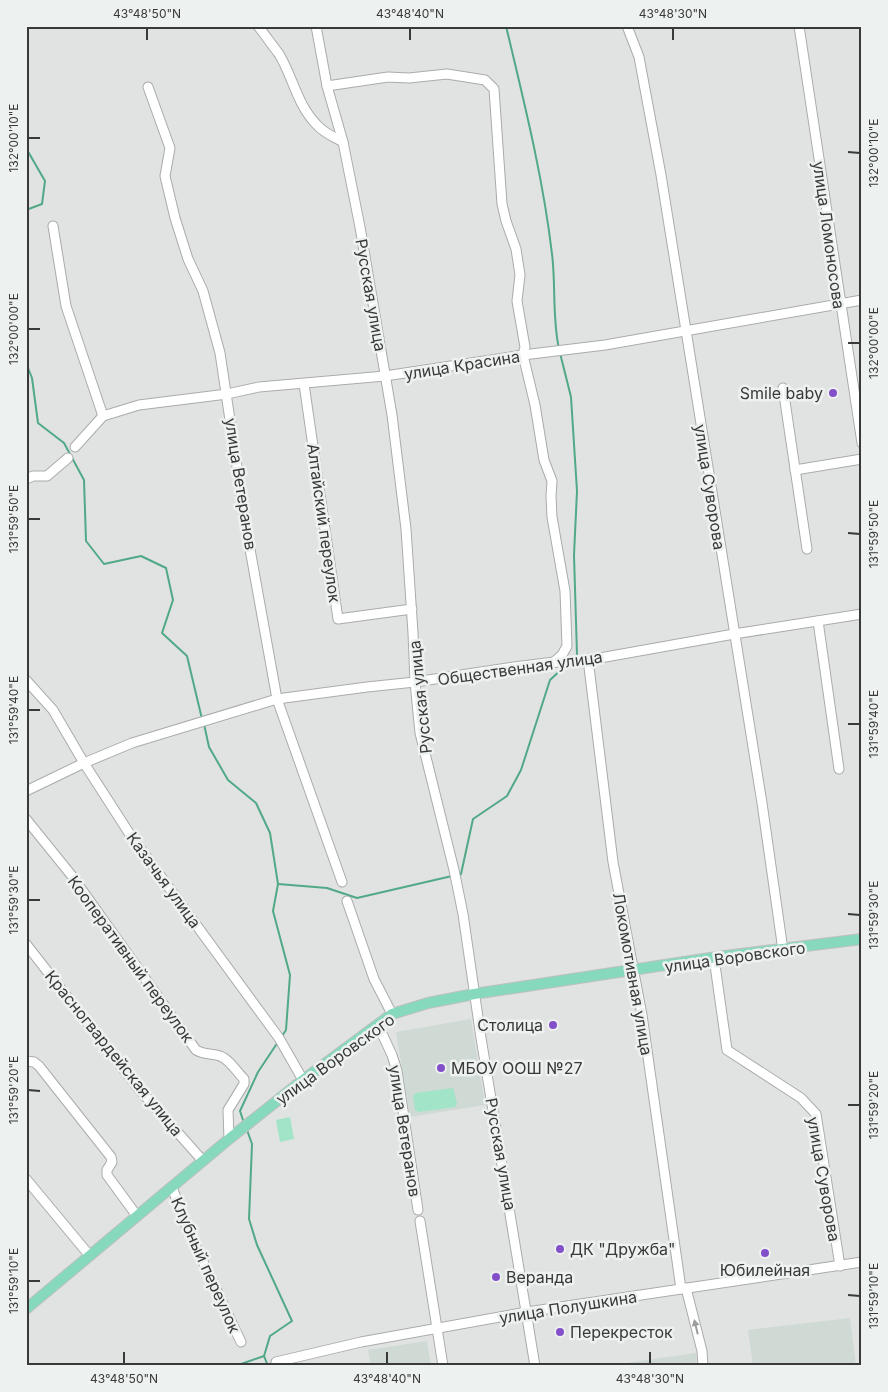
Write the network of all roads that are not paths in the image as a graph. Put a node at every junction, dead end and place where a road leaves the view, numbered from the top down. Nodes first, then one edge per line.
1 (258, 26) edge
2 (316, 26) edge
3 (627, 26) edge
4 (798, 26) edge
5 (327, 86) junction
6 (148, 87) dead end
7 (343, 142) junction
8 (53, 226) dead end
9 (862, 300) edge
10 (840, 304) junction
11 (685, 331) junction
12 (523, 355) junction
13 (385, 376) junction
14 (304, 384) junction
15 (783, 388) dead end
16 (227, 394) junction
17 (103, 416) junction
18 (862, 443) edge
19 (75, 447) dead end
20 (68, 458) dead end
21 (862, 459) edge
22 (795, 470) junction
23 (26, 479) edge
24 (807, 549) dead end
25 (412, 609) junction
26 (862, 614) edge
27 (818, 621) junction
28 (734, 634) junction
29 (588, 659) junction
30 (554, 662) junction
31 (26, 680) edge
32 (415, 682) junction
33 (278, 699) junction
34 (84, 763) junction
35 (839, 769) dead end
36 (26, 791) edge
37 (26, 819) edge
38 (342, 882) dead end
39 (347, 901) dead end
40 (862, 939) edge
41 (26, 944) edge
42 (783, 950) junction
43 (714, 958) junction
44 (633, 972) junction
45 (474, 994) junction
46 (392, 1014) junction
47 (378, 1024) junction
48 (26, 1061) edge
49 (303, 1080) junction
50 (229, 1139) junction
51 (203, 1161) junction
52 (26, 1179) edge
53 (172, 1187) junction
54 (418, 1210) dead end
55 (137, 1216) junction
56 (420, 1221) dead end
57 (90, 1256) junction
58 (862, 1262) edge
59 (840, 1266) junction
60 (684, 1289) junction
61 (26, 1309) edge
62 (527, 1312) junction
63 (436, 1328) junction
64 (241, 1342) dead end
65 (276, 1362) dead end
66 (443, 1366) edge
67 (534, 1366) edge
68 (704, 1366) edge

1 - 7 street
2 - 5 street, Русская улица
3 - 11 street, улица Суворова
4 - 10 street, улица Ломоносова
5 - 7 street, Русская улица
5 - 12 street
6 - 16 street, улица Ветеранов
7 - 13 street, Русская улица
8 - 17 street
9 - 10 street, улица Красина
10 - 11 street, улица Красина
10 - 18 street, улица Ломоносова
11 - 12 street, улица Красина
11 - 28 street, улица Суворова
12 - 13 street, улица Красина
12 - 30 street
13 - 14 street, улица Красина
13 - 25 street, Русская улица
14 - 16 street, улица Красина
14 - 25 street, Алтайский переулок
15 - 22 street
16 - 17 street, улица Красина
16 - 33 street, улица Ветеранов
17 - 19 street
20 - 23 street
21 - 22 street
22 - 24 street
25 - 32 street, Русская улица
26 - 27 street, Общественная улица
27 - 28 street, Общественная улица
27 - 35 street
28 - 29 street, Общественная улица
28 - 42 street, улица Суворова
29 - 30 street, Общественная улица
29 - 44 street, Локомотивная улица
30 - 32 street, Общественная улица
31 - 34 street, Казачья улица
32 - 33 street, Общественная улица
32 - 45 street, Русская улица
33 - 34 street, Общественная улица
33 - 38 street, улица Ветеранов
34 - 36 street, Общественная улица
34 - 49 street, Казачья улица
37 - 50 street, Кооперативный переулок
39 - 46 street
40 - 42 main road, улица Воровского
41 - 51 street, Красногвардейская улица
42 - 43 main road, улица Воровского
43 - 44 main road, улица Воровского
43 - 59 street, улица Суворова
44 - 45 main road, улица Воровского
44 - 60 street, Локомотивная улица
45 - 46 main road, улица Воровского
45 - 62 street, Русская улица
46 - 47 main road, улица Воровского
47 - 49 main road, улица Воровского
47 - 54 street, улица Ветеранов
48 - 55 street
49 - 50 main road, улица Воровского
50 - 51 main road, улица Воровского
51 - 53 main road, улица Воровского
52 - 57 street
53 - 55 main road, улица Воровского
53 - 64 street, Клубный переулок
55 - 57 main road, улица Воровского
56 - 63 street
57 - 61 main road, улица Воровского
58 - 59 street, улица Полушкина
59 - 60 street, улица Полушкина
60 - 62 street, улица Полушкина
68 -> 60 street, Локомотивная улица
62 - 63 street, улица Полушкина
62 - 67 street, Русская улица
63 - 65 street, улица Полушкина
63 - 66 street

